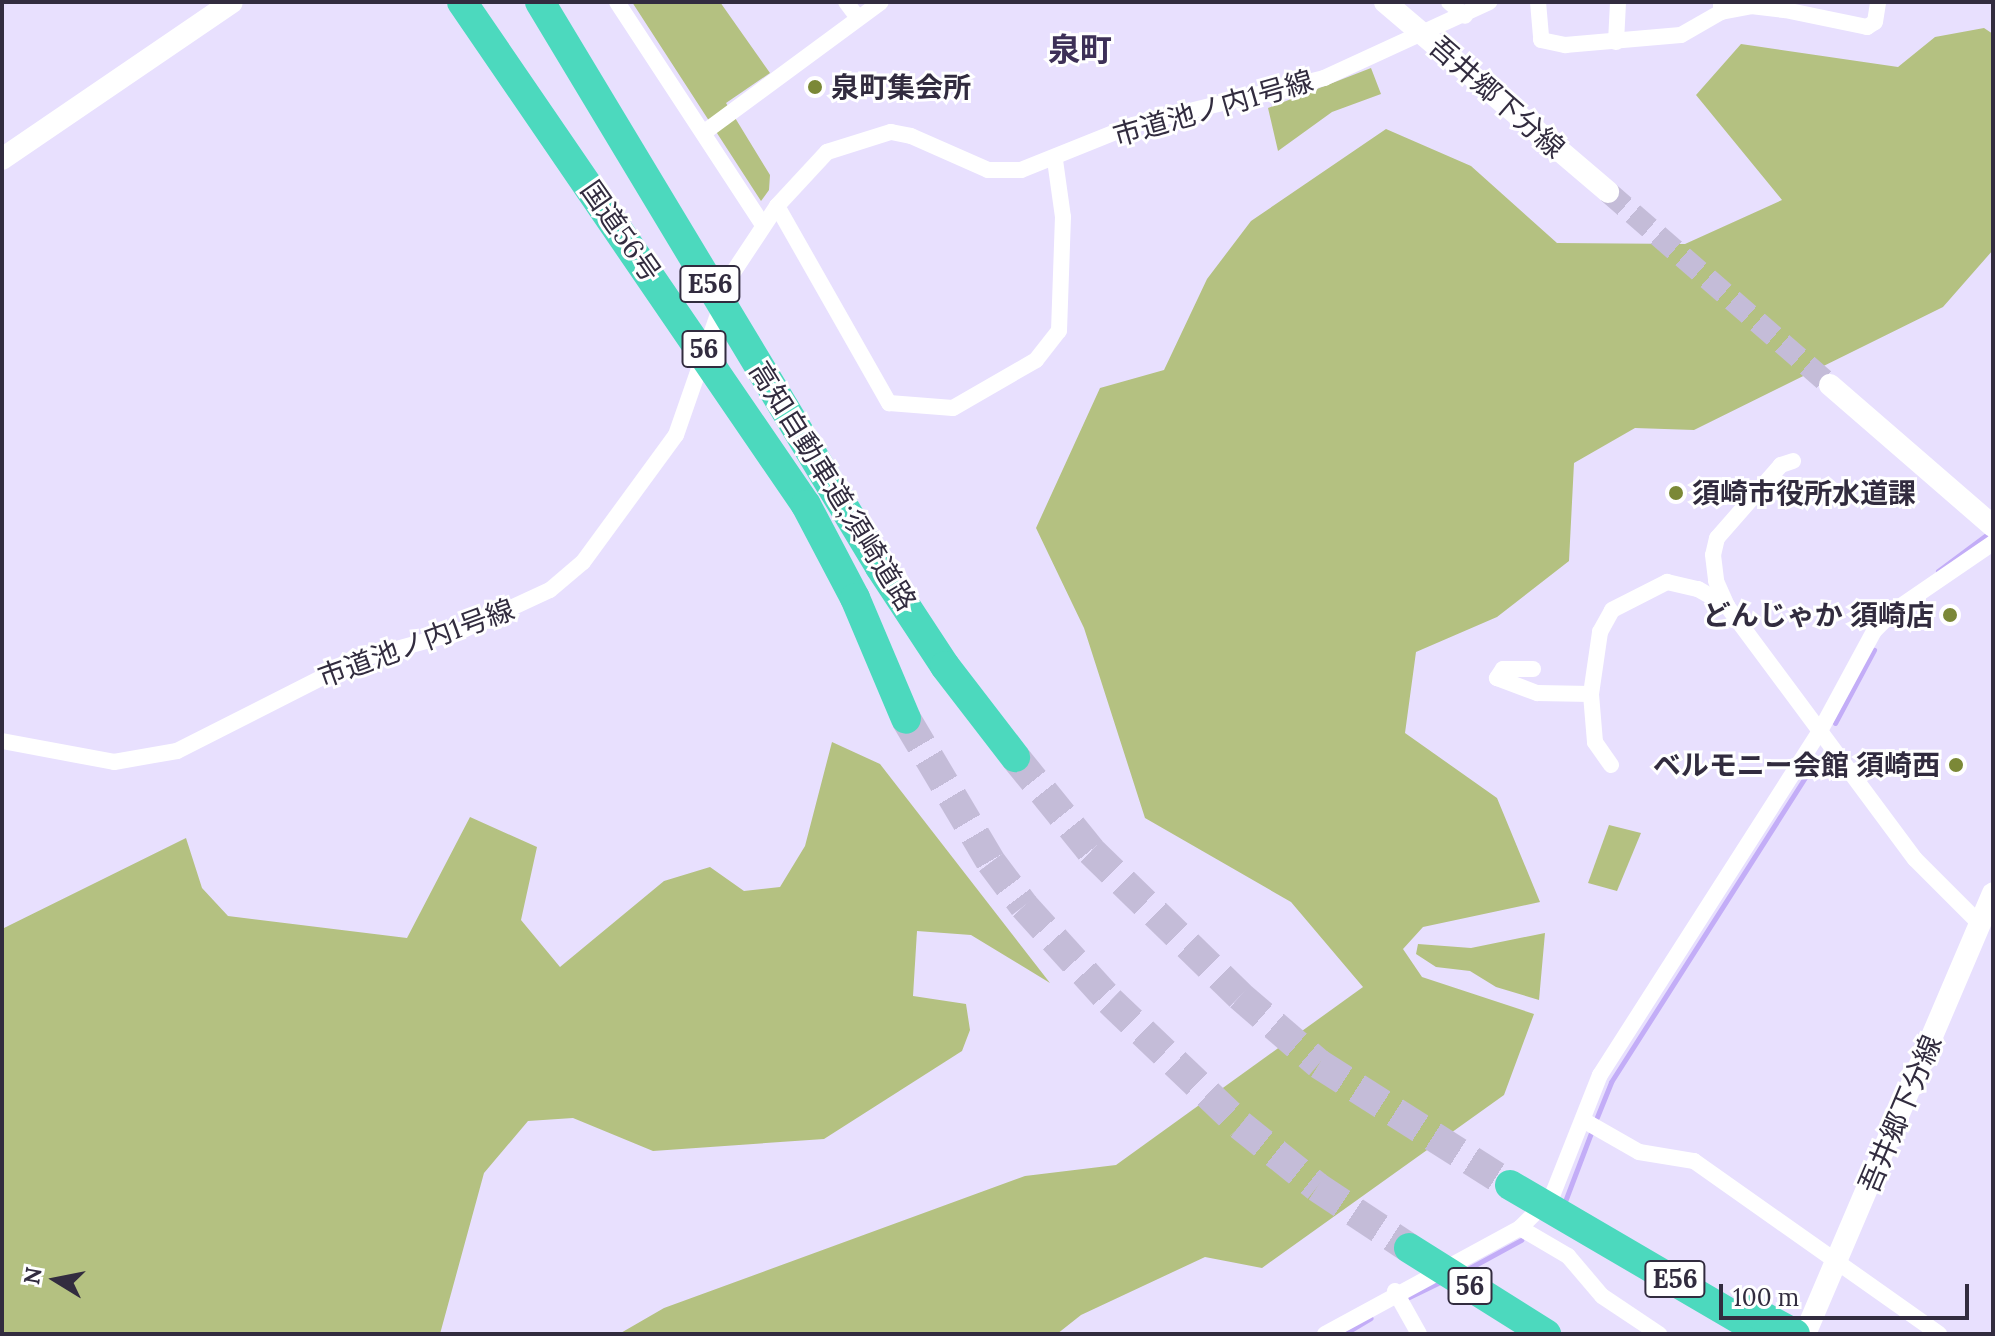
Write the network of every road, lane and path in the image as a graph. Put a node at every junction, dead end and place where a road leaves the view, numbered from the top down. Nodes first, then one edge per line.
1 (232, 2) edge
2 (462, 2) edge
3 (540, 2) edge
4 (617, 2) edge
5 (846, 2) edge
6 (881, 2) edge
7 (1385, 2) edge
8 (1449, 2) edge
9 (1489, 2) edge
10 (1538, 2) edge
11 (1618, 2) edge
12 (1878, 2) edge
13 (1721, 7) edge
14 (1465, 16) junction
15 (858, 18) junction
16 (1426, 35) junction
17 (1616, 42) junction
18 (706, 131) junction
19 (2, 159) edge
20 (1055, 160) junction
21 (1608, 192) tunnel mouth
22 (777, 206) junction
23 (763, 225) junction
24 (704, 350) junction
25 (1830, 385) tunnel mouth
26 (1793, 461) dead end
27 (1993, 526) edge
28 (1993, 543) edge
29 (1727, 606) junction
30 (1533, 669) dead end
31 (1591, 694) junction
32 (906, 719) tunnel mouth
33 (1820, 731) junction
34 (2, 741) edge
35 (1015, 757) tunnel mouth
36 (1611, 765) dead end
37 (1993, 893) edge
38 (1981, 925) junction
39 (1583, 1120) junction
40 (1521, 1191) tunnel mouth
41 (1520, 1228) junction
42 (1414, 1251) tunnel mouth
43 (1836, 1264) junction
44 (1395, 1291) junction
45 (1758, 1324) edge
46 (1534, 1326) edge
47 (1325, 1334) edge
48 (1419, 1334) edge
49 (1659, 1334) edge
50 (1795, 1334) edge
51 (1805, 1334) edge
52 (1939, 1334) edge

1 - 19 main road
2 - 24 highway, 国道56号 / 56
3 - 35 highway, 高知自動車道;須崎道路 / E56
4 - 18 street
5 - 15 street
6 - 15 street
7 - 16 main road, 吾井郷下分線
8 - 14 street
9 - 14 street, 市道池ノ内1号線
10 - 17 street
11 - 17 street
12 - 13 street
13 - 17 street
14 - 16 street, 市道池ノ内1号線
15 - 18 street
16 - 20 street, 市道池ノ内1号線
16 - 21 main road, 吾井郷下分線
18 - 23 street
20 - 22 street, 市道池ノ内1号線
20 - 22 street
22 - 23 street, 市道池ノ内1号線
23 - 24 street, 市道池ノ内1号線
24 - 32 highway, 国道56号 / 56
24 - 34 street, 市道池ノ内1号線
25 - 27 main road
26 - 29 street
28 - 33 street
29 - 31 street
29 - 33 street
30 - 31 street
31 - 36 street
33 - 38 street
33 - 39 street
37 - 38 main road, 吾井郷下分線
38 - 43 main road, 吾井郷下分線
39 - 41 street
39 - 43 street
40 - 45 highway, E56
41 - 44 street
41 - 49 street
42 - 46 highway, 56
43 - 51 main road, 吾井郷下分線
43 - 52 street
44 - 47 street
44 - 48 street
45 - 50 highway

